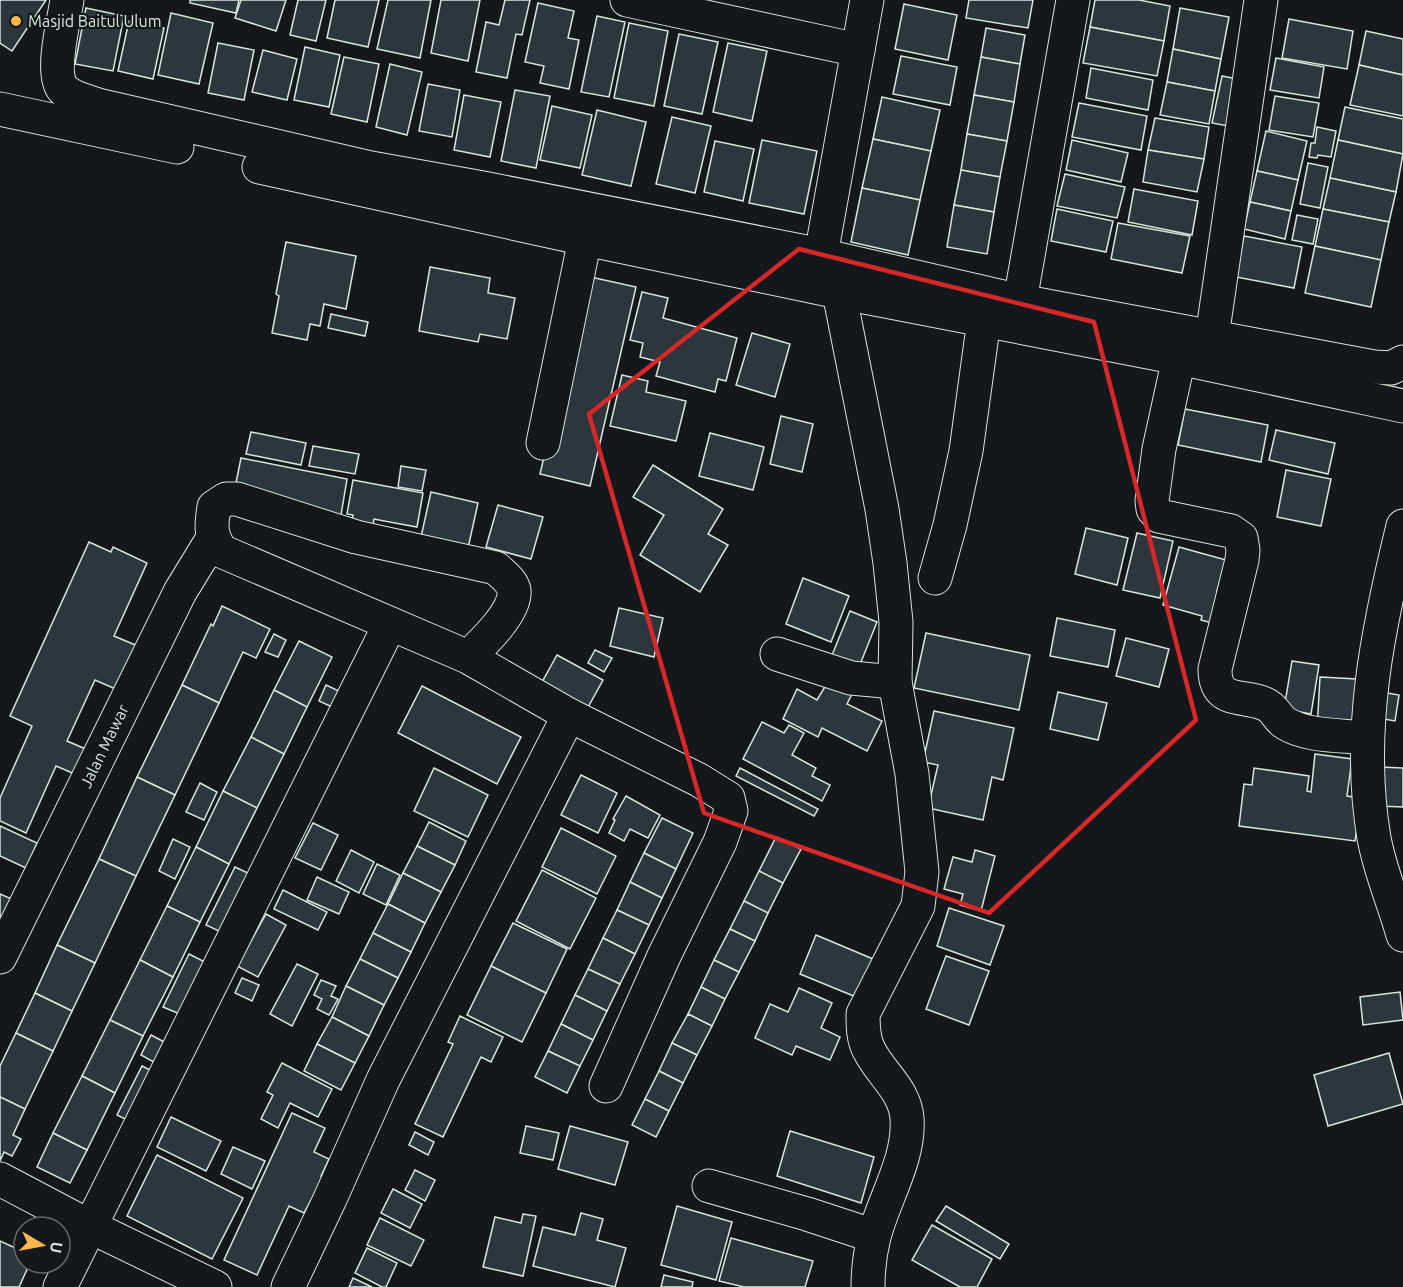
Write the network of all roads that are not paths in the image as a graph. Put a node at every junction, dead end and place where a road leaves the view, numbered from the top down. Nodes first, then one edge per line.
1 (67, 0) edge
2 (627, 0) edge
3 (867, 0) edge
4 (1073, 0) edge
5 (1261, 0) edge
6 (858, 50) junction
7 (0, 109) edge
8 (585, 239) junction
9 (821, 255) junction
10 (839, 292) junction
11 (1020, 301) junction
12 (984, 320) junction
13 (1212, 337) junction
14 (1179, 358) junction
15 (1403, 362) edge
16 (1403, 406) edge
17 (543, 443) dead end
18 (1403, 525) edge
19 (213, 538) junction
20 (935, 578) dead end
21 (390, 624) junction
22 (777, 654) dead end
23 (468, 657) junction
24 (895, 682) junction
25 (569, 715) junction
26 (1366, 738) junction
27 (1403, 935) edge
28 (0, 957) edge
29 (606, 1086) dead end
30 (0, 1179) edge
31 (709, 1186) dead end
32 (89, 1226) junction
33 (874, 1236) junction
34 (60, 1287) edge
35 (215, 1287) edge
36 (288, 1287) edge
37 (868, 1287) edge

1 - 9 street
2 - 6 street
3 - 6 street
4 - 11 street
5 - 13 street
6 - 9 street
7 - 8 street
8 - 10 street
8 - 17 street
9 - 11 street
10 - 12 street
10 - 24 street
11 - 13 street
12 - 14 street
12 - 20 street
13 - 15 street
14 - 16 street
14 - 26 street
18 - 26 street
19 - 21 street
19 - 23 street
19 - 28 street, Jalan Mawar
21 - 23 street
21 - 32 street
22 - 24 street
23 - 25 street
24 - 33 street
25 - 29 street
25 - 36 street
26 - 27 street
30 - 32 street
31 - 33 street
32 - 34 street
32 - 35 street
33 - 37 street

